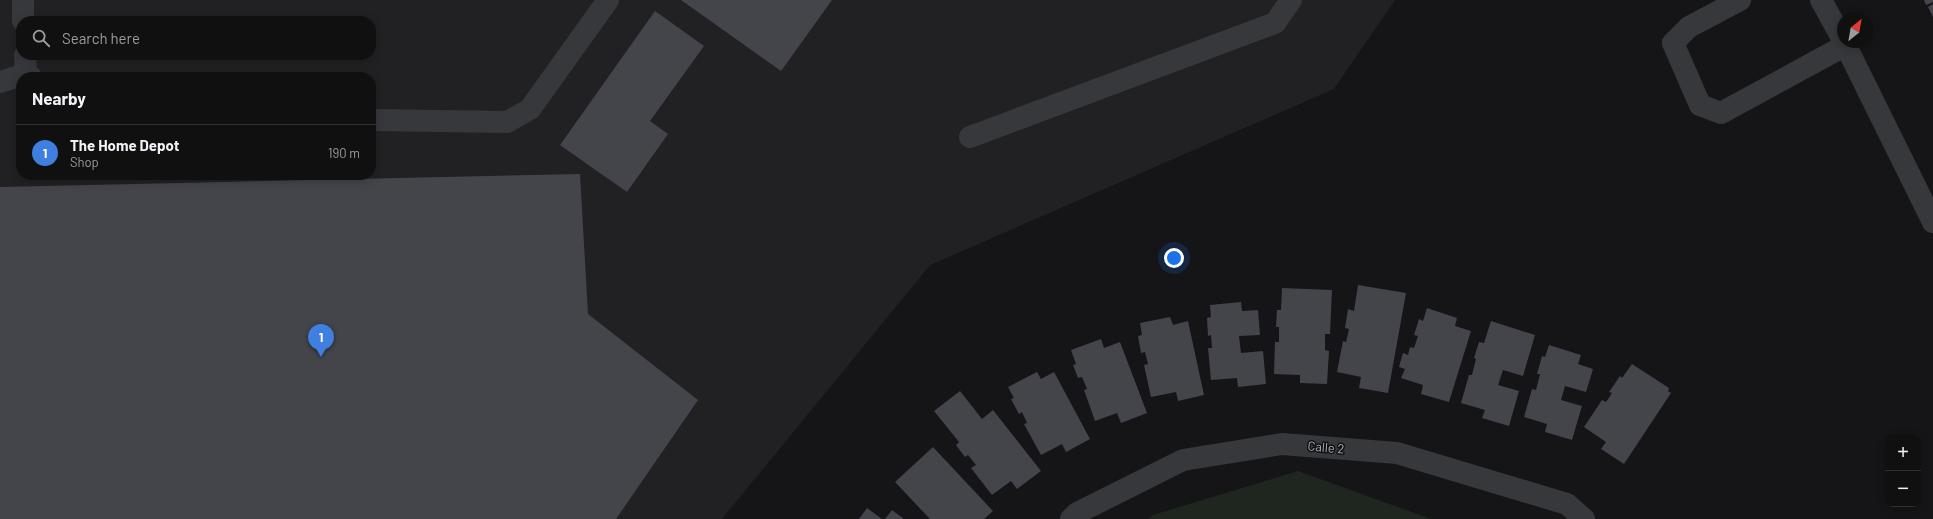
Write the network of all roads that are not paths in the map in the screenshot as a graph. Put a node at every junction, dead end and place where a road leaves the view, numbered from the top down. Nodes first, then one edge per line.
1 (23, 0) edge
2 (608, 0) edge
3 (1292, 0) edge
4 (1740, 0) edge
5 (1821, 0) edge
6 (24, 16) edge
7 (1837, 29) edge
8 (1837, 46) edge
9 (1847, 48) edge
10 (16, 74) edge
11 (0, 82) edge
12 (376, 120) edge
13 (970, 137) dead end
14 (1933, 222) edge
15 (1072, 519) edge
16 (1584, 519) edge

1 - 6 street
2 - 12 street
3 - 13 street
4 - 8 street
5 - 7 street
9 - 14 street
10 - 11 street
15 - 16 street, Calle 2

